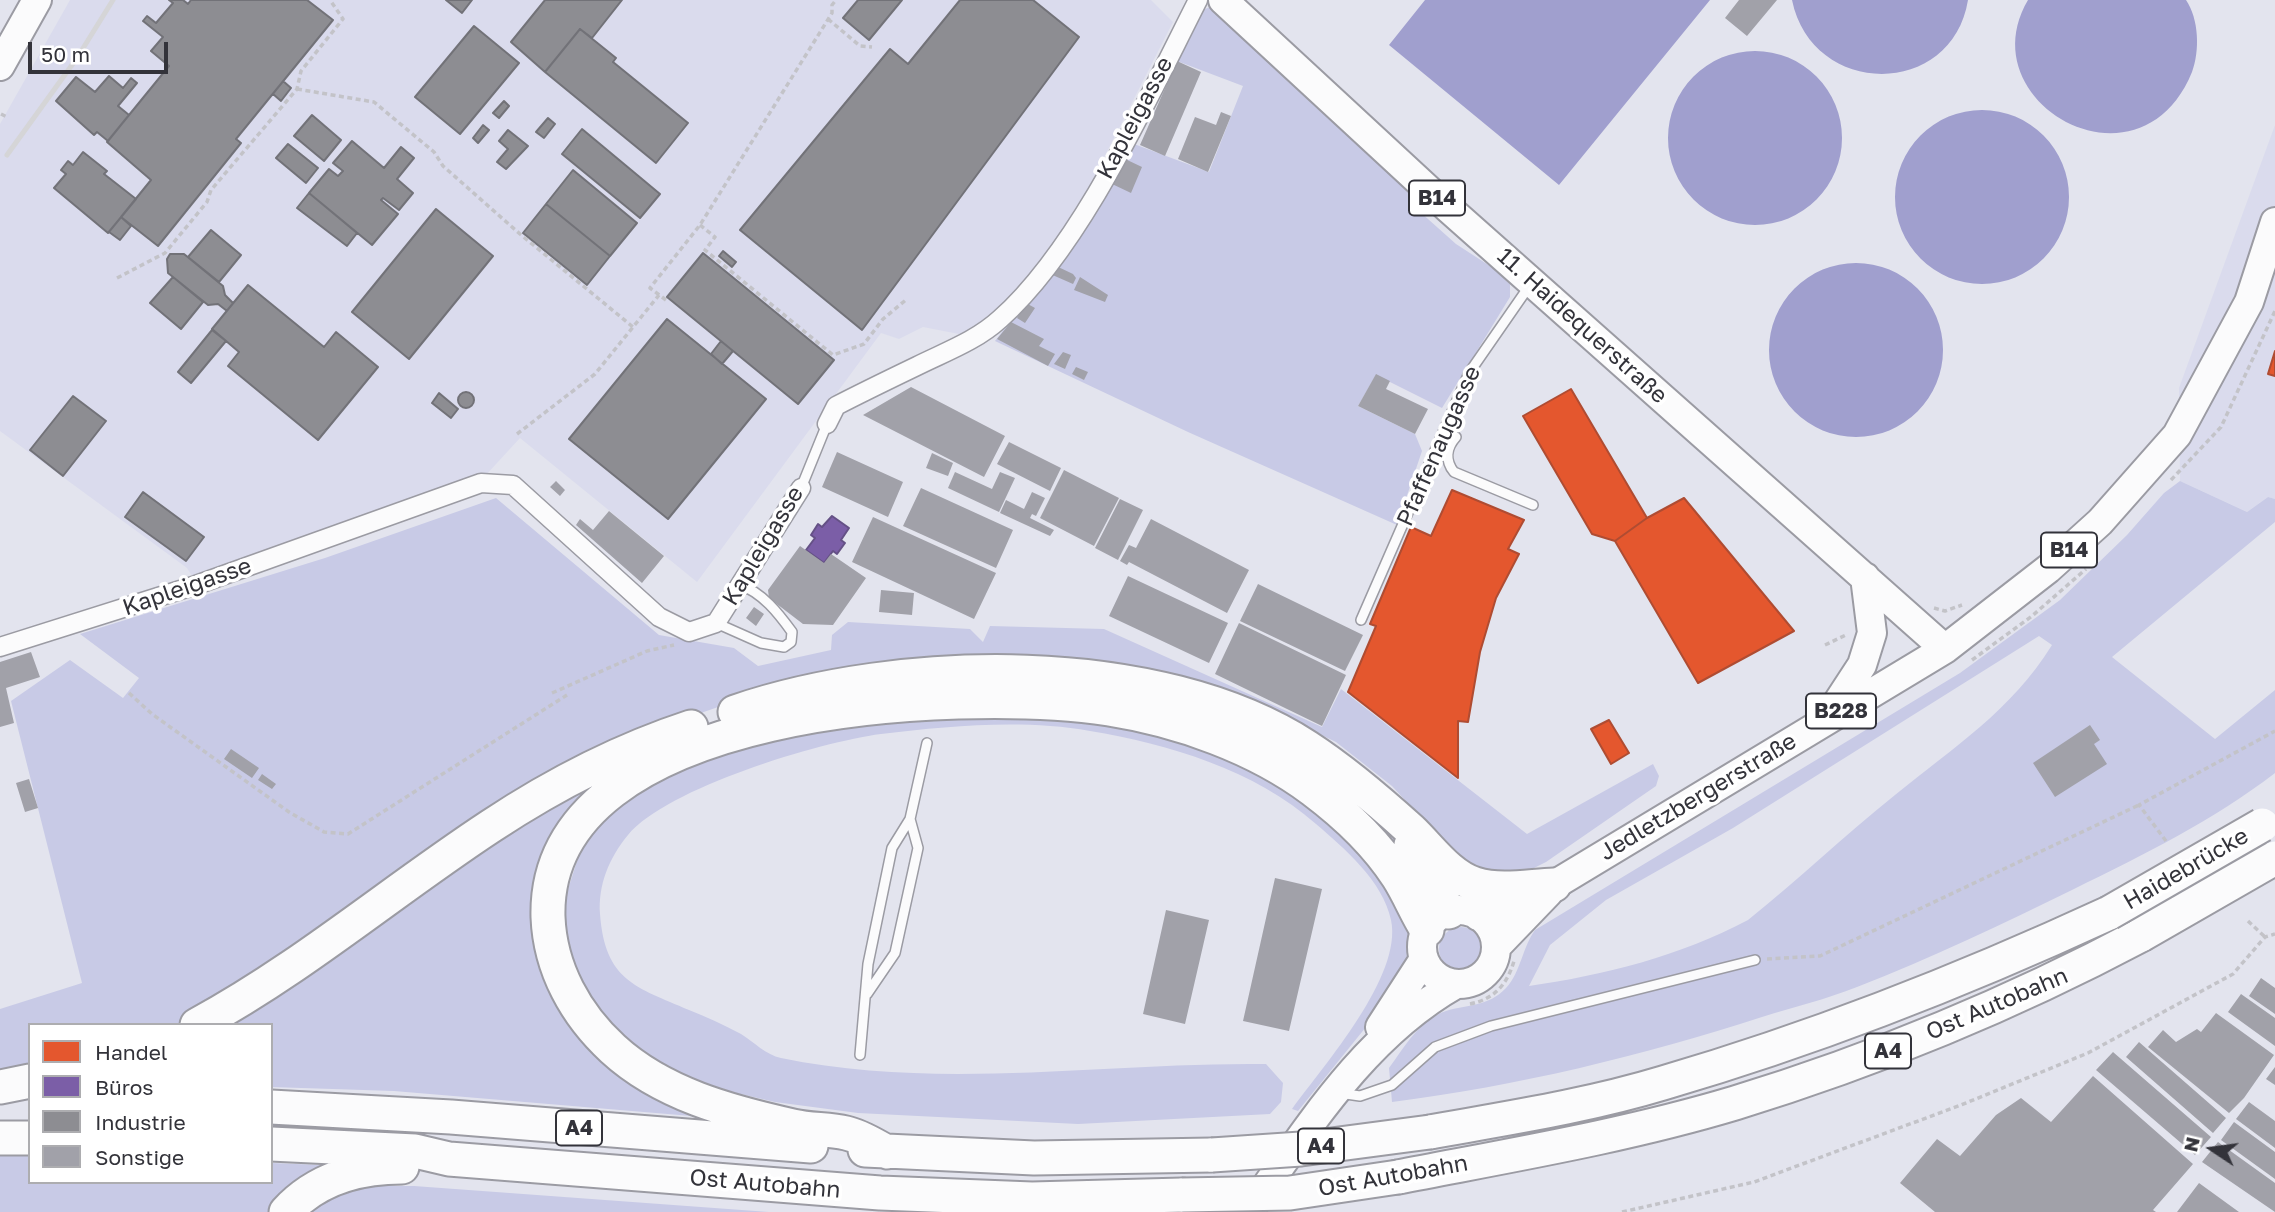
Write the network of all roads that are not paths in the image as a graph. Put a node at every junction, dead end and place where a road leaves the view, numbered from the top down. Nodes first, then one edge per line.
1 (37, 0) edge
2 (1198, 0) edge
3 (1223, 0) edge
4 (0, 66) edge
5 (2273, 233) edge
6 (1532, 282) junction
7 (827, 424) joint
8 (1456, 437) dead end
9 (801, 488) joint
10 (1533, 505) dead end
11 (1865, 578) junction
12 (740, 585) junction
13 (1361, 620) dead end
14 (716, 623) junction
15 (0, 647) edge
16 (1945, 649) junction
17 (1826, 720) junction
18 (927, 743) dead end
19 (1390, 814) junction
20 (910, 818) junction
21 (2269, 821) edge
22 (2275, 858) edge
23 (1554, 885) junction
24 (2109, 913) joint
25 (1444, 929) junction
26 (2141, 935) joint
27 (1496, 947) junction
28 (1755, 960) road end
29 (1456, 984) junction
30 (866, 996) junction
31 (201, 1023) edge
32 (860, 1055) dead end
33 (1360, 1061) junction
34 (28, 1081) edge
35 (0, 1087) edge
36 (1334, 1092) junction
37 (28, 1103) edge
38 (0, 1104) edge
39 (273, 1107) edge
40 (0, 1138) edge
41 (28, 1139) edge
42 (273, 1143) edge
43 (887, 1152) junction
44 (449, 1159) junction
45 (286, 1212) edge
46 (1248, 1212) edge

1 - 4 main road
2 - 7 street, Kapleigasse
3 - 6 main road, 11. Haidequerstraße / B14
5 - 16 main road, Jedletzbergerstraße / B14
6 - 11 main road, 11. Haidequerstraße / B14
6 - 13 lane, Pfaffenaugasse
7 - 9 lane, Kapleigasse
8 - 10 lane
9 - 12 street, Kapleigasse
11 - 16 main road, 11. Haidequerstraße / B14
11 - 17 main road, B228
12 - 14 street, Kapleigasse
12 - 14 lane
14 - 15 street, Kapleigasse
16 - 17 main road, Jedletzbergerstraße / B228
17 - 23 main road, Jedletzbergerstraße / B228
18 - 20 lane
19 - 23 highway
19 - 25 highway
19 - 31 highway
20 - 30 lane
20 - 30 lane
21 - 24 highway, Haidebrücke / A4, bridge
22 - 26 highway, Haidebrücke / A4, bridge
23 - 25 main road, Jedletzbergerstraße / B228
23 - 27 main road, Jedletzbergerstraße / B228
24 - 43 highway, Ost Autobahn / A4, bridge
25 - 27 main road
25 - 29 main road
25 - 33 main road
25 - 43 highway
26 - 44 highway, Ost Autobahn / A4, bridge
27 - 29 main road
28 - 36 lane
29 - 33 main road
30 - 32 lane
33 - 36 main road
34 - 35 highway
36 - 46 main road
37 - 38 highway
39 - 43 highway, Ost Autobahn / A4
40 - 41 highway
42 - 44 highway, Ost Autobahn / A4
44 - 45 highway

